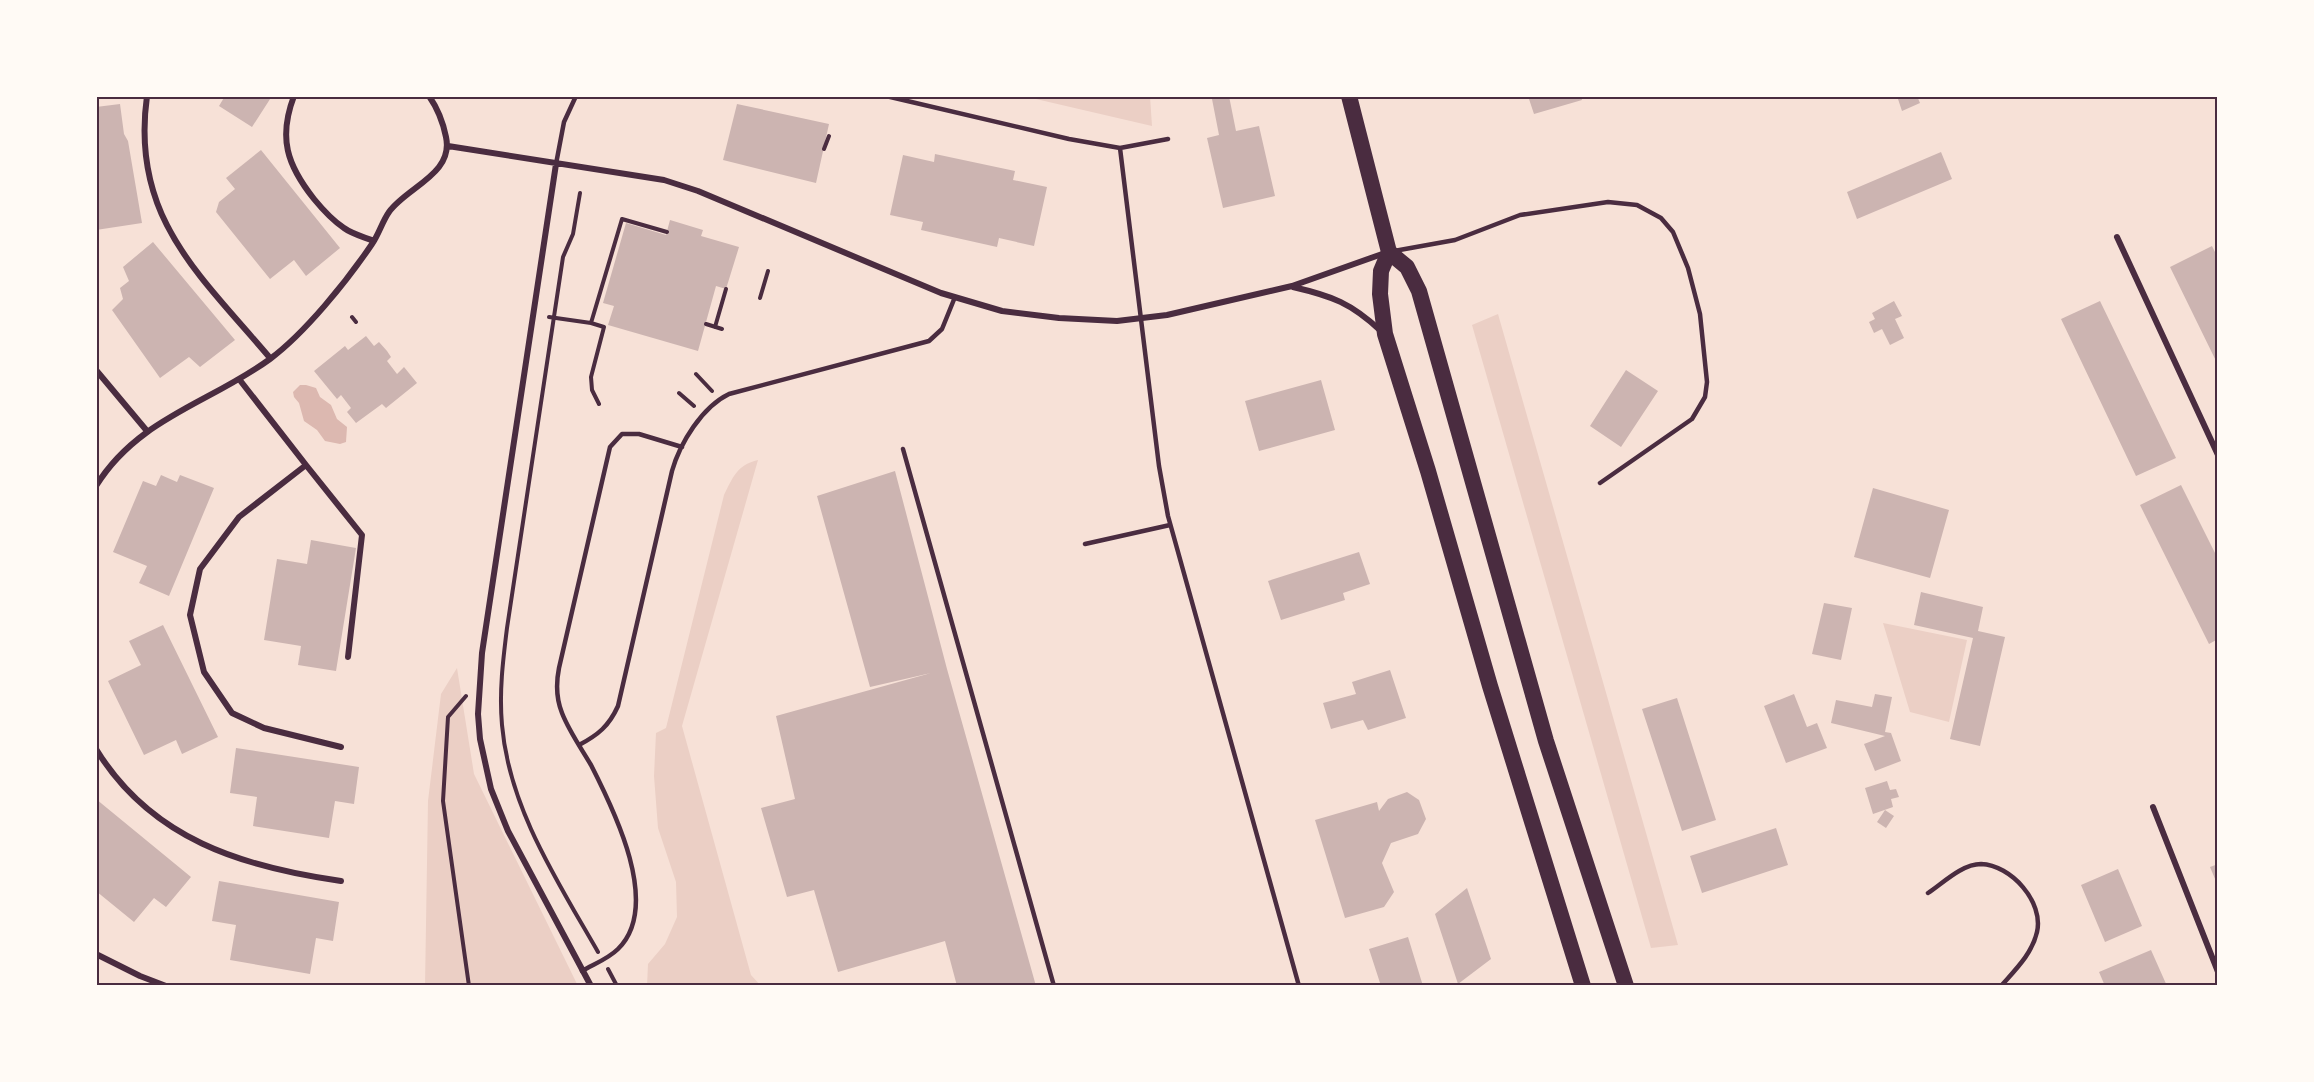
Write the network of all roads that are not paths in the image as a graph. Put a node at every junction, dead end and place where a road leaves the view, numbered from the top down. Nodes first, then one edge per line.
1 (147, 96) edge
2 (294, 96) edge
3 (429, 96) edge
4 (576, 96) edge
5 (886, 96) edge
6 (1349, 96) edge
7 (1168, 139) dead end
8 (448, 146) junction
9 (1120, 148) junction
10 (556, 164) junction
11 (2116, 237) dead end
12 (374, 241) junction
13 (1389, 252) junction
14 (1292, 286) junction
15 (955, 297) junction
16 (1142, 319) junction
17 (1385, 334) junction
18 (270, 358) junction
19 (96, 370) edge
20 (239, 379) junction
21 (147, 431) junction
22 (682, 447) junction
23 (903, 449) dead end
24 (2218, 455) edge
25 (306, 465) junction
26 (1600, 483) dead end
27 (96, 486) edge
28 (1170, 525) junction
29 (1085, 544) dead end
30 (348, 657) dead end
31 (579, 745) junction
32 (341, 747) dead end
33 (96, 748) edge
34 (2153, 807) dead end
35 (341, 881) dead end
36 (1928, 893) dead end
37 (96, 954) edge
38 (582, 971) junction
39 (2218, 972) edge
40 (166, 986) edge
41 (591, 986) edge
42 (1054, 986) edge
43 (1299, 986) edge
44 (1583, 986) edge
45 (1626, 986) edge
46 (2001, 986) edge

1 - 18 street
2 - 12 street
3 - 8 street
4 - 10 lane
5 - 9 lane
6 - 13 highway
7 - 9 lane
8 - 10 street
8 - 12 street
9 - 16 lane
10 - 15 street
10 - 38 street
11 - 24 street
12 - 18 street
13 - 14 street
13 - 17 highway
13 - 26 lane
13 - 45 highway
14 - 16 street
14 - 17 street
15 - 16 street
15 - 22 lane
16 - 28 lane
17 - 44 highway
18 - 20 street
19 - 21 street
20 - 21 street
20 - 25 street
21 - 27 street
22 - 31 lane
22 - 31 lane
23 - 42 lane
25 - 30 street
25 - 32 street
28 - 29 lane
28 - 43 lane
31 - 38 lane
33 - 35 street
34 - 39 street
36 - 46 lane
37 - 40 street
38 - 41 street

